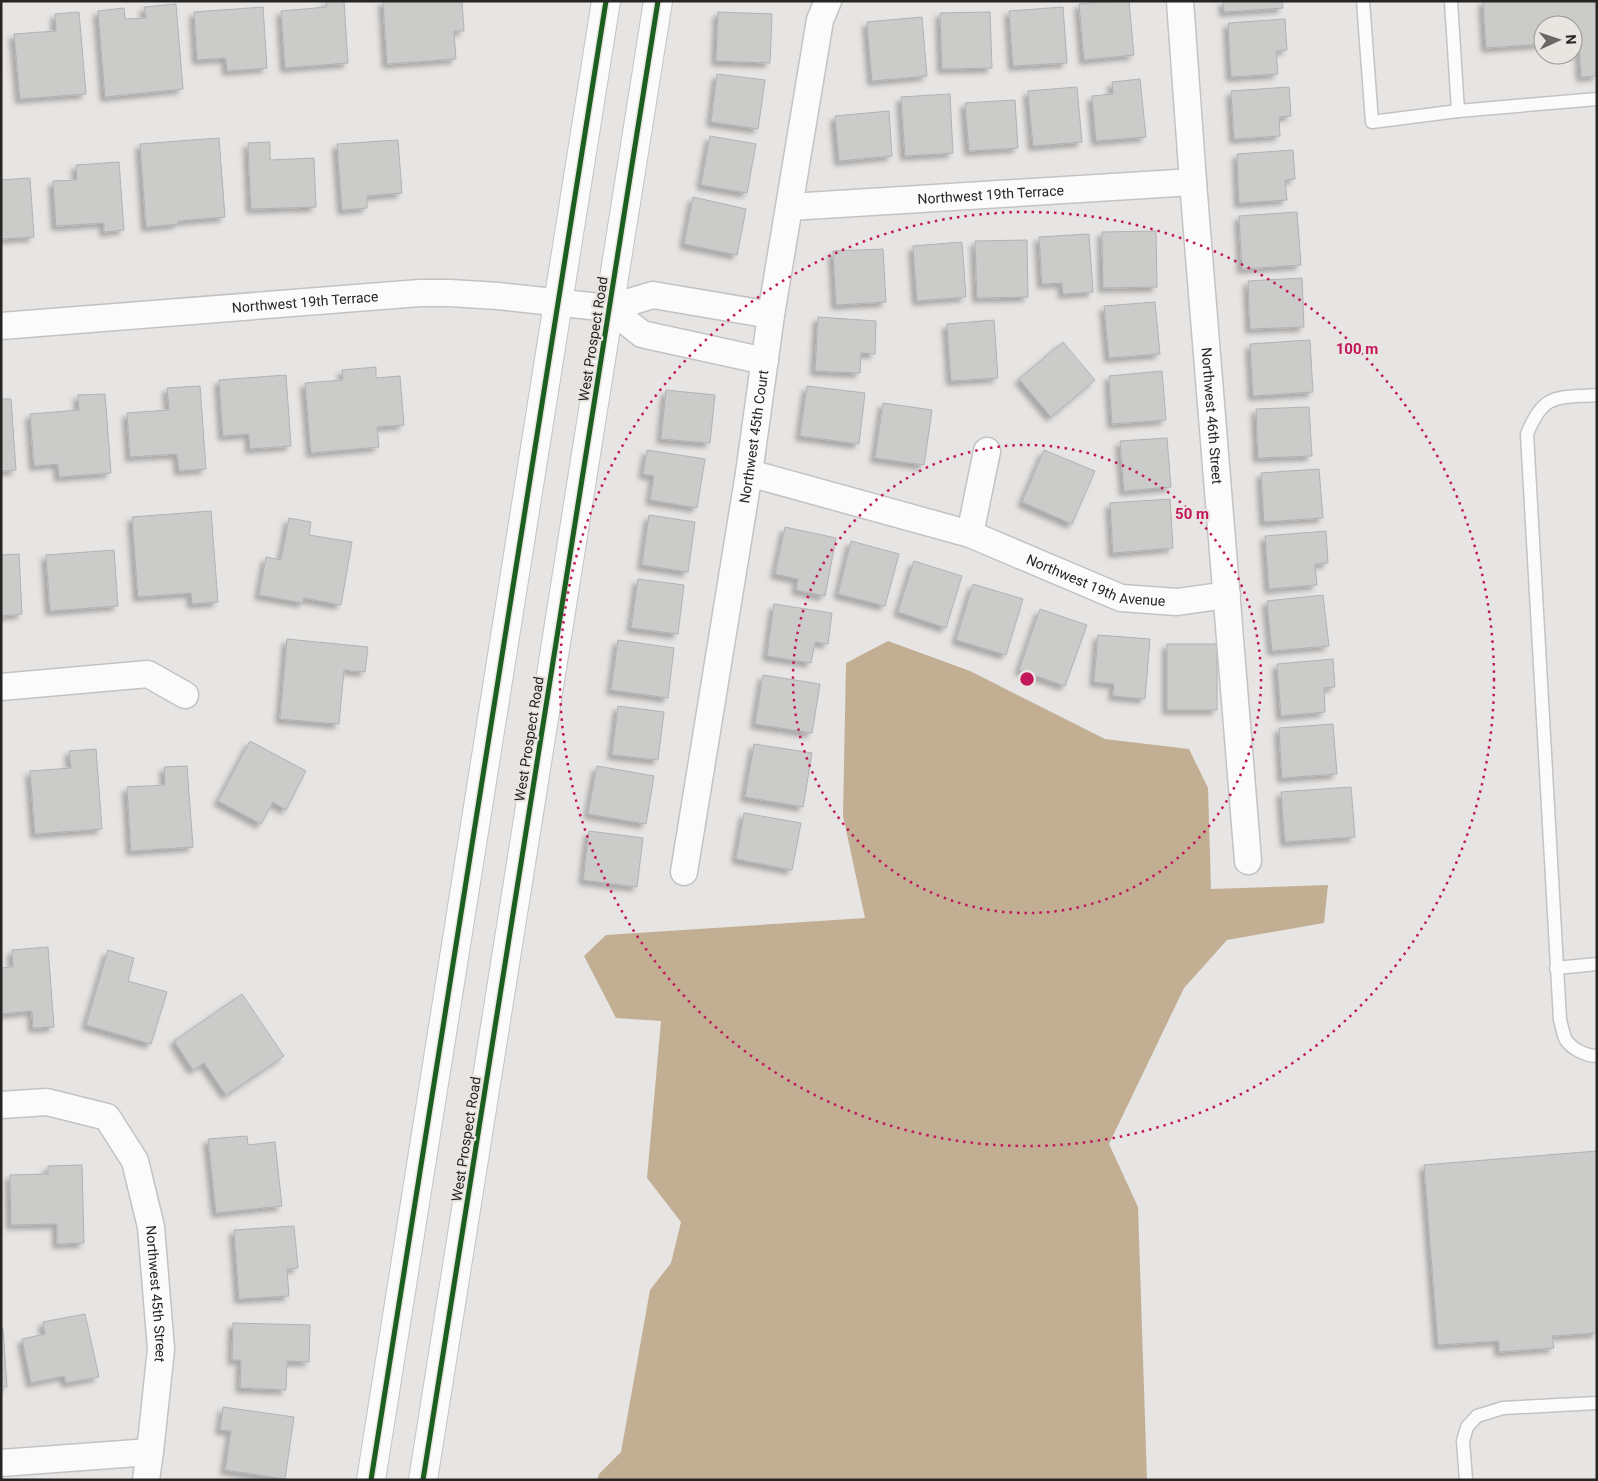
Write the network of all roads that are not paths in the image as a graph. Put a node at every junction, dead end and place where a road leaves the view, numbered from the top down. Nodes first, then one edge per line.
1 (606, 1) edge
2 (658, 1) edge
3 (828, 1) edge
4 (1180, 1) edge
5 (1363, 1) edge
6 (1452, 1) edge
7 (1597, 99) edge
8 (1458, 111) junction
9 (1192, 182) junction
10 (790, 207) junction
11 (559, 302) junction
12 (609, 308) junction
13 (771, 315) junction
14 (1, 326) edge
15 (765, 361) junction
16 (1597, 395) edge
17 (987, 451) dead end
18 (749, 472) junction
19 (970, 534) junction
20 (1227, 595) junction
21 (1, 687) edge
22 (185, 695) dead end
23 (1248, 861) dead end
24 (684, 872) dead end
25 (1597, 964) edge
26 (1556, 968) junction
27 (1597, 1056) edge
28 (1, 1105) edge
29 (1597, 1403) edge
30 (150, 1452) junction
31 (1, 1463) edge
32 (146, 1480) edge
33 (371, 1480) edge
34 (423, 1480) edge
35 (1466, 1480) edge

1 - 11 main road
2 - 12 main road, West Prospect Road
3 - 10 street, Northwest 45th Court
4 - 9 street, Northwest 46th Street
5 - 8 lane
6 - 8 lane
7 - 8 lane
9 - 10 street, Northwest 19th Terrace
9 - 20 street, Northwest 46th Street
10 - 13 street, Northwest 45th Court
11 - 12 street, Northwest 19th Terrace
11 - 14 street, Northwest 19th Terrace
11 - 33 main road
12 - 13 street, Northwest 19th Terrace
12 - 15 street
12 - 34 main road, West Prospect Road
13 - 15 street, Northwest 45th Court
15 - 18 street, Northwest 45th Court
16 - 26 lane
17 - 19 street
18 - 19 street, Northwest 19th Avenue
18 - 24 street, Northwest 45th Court
19 - 20 street, Northwest 19th Avenue
20 - 23 street, Northwest 46th Street
21 - 22 street
25 - 26 lane
26 - 27 lane
28 - 30 street, Northwest 45th Street
29 - 35 lane
30 - 31 street
30 - 32 street, Northwest 45th Street

